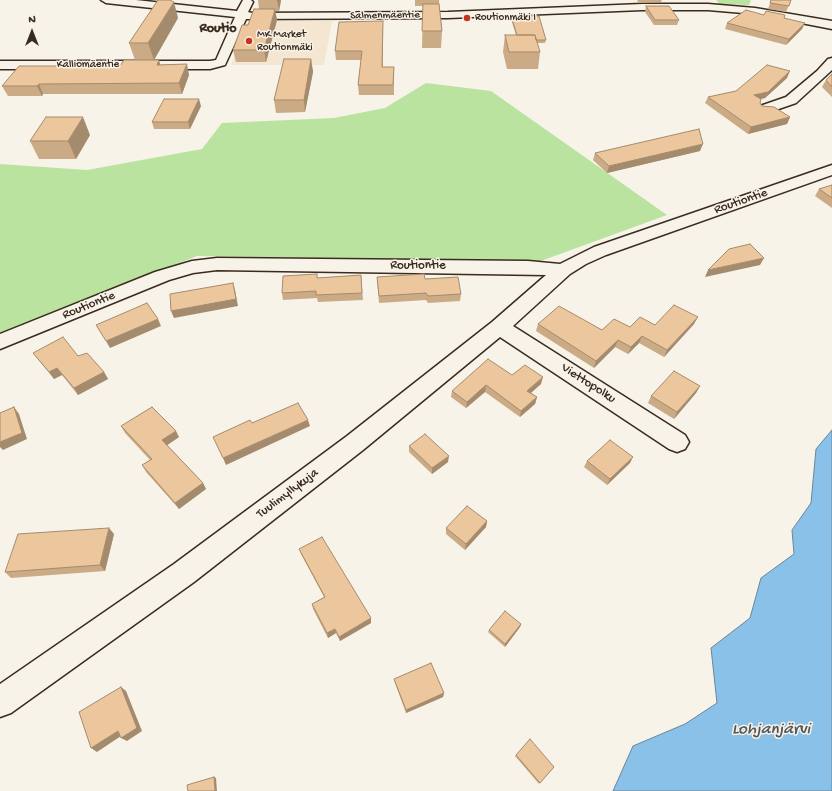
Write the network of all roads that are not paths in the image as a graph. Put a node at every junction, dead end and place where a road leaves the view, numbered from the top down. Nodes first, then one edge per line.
1 (106, 0) edge
2 (247, 0) edge
3 (241, 15) junction
4 (832, 25) edge
5 (832, 62) edge
6 (0, 65) edge
7 (765, 109) edge
8 (832, 170) edge
9 (563, 270) junction
10 (499, 327) junction
11 (0, 342) edge
12 (677, 442) dead end
13 (0, 702) edge

1 - 3 street, Salmenmäentie
2 - 3 street
3 - 4 street, Salmenmäentie
3 - 6 street, Kalliomäentie
5 - 7 street
8 - 9 street, Routiontie
9 - 10 street, Tuulimyllykuja
9 - 11 street, Routiontie
10 - 12 street, Viettopolku
10 - 13 street, Tuulimyllykuja

